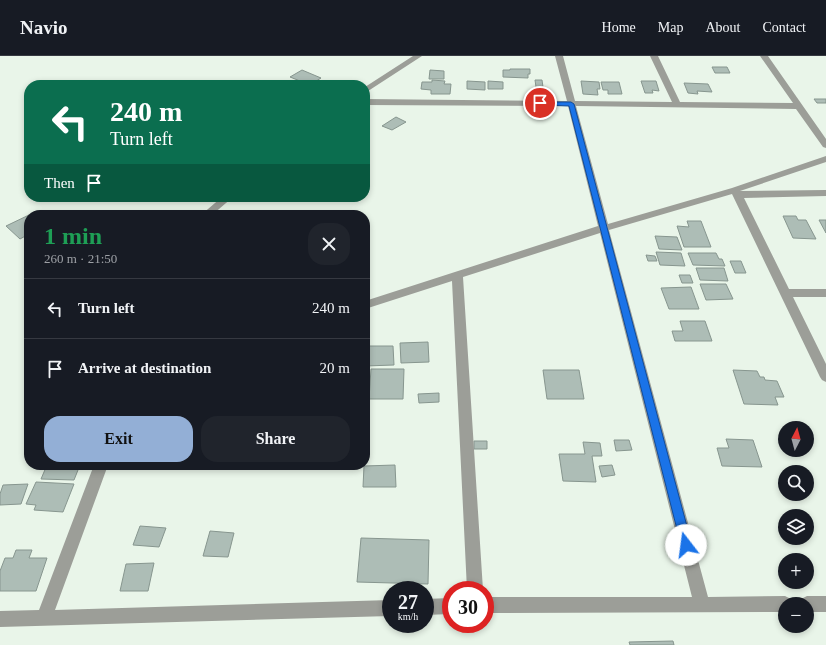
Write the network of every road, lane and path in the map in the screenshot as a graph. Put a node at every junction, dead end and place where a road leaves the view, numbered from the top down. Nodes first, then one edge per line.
1 (418, 56) edge
2 (559, 56) edge
3 (654, 56) edge
4 (764, 56) edge
5 (370, 88) edge
6 (370, 102) edge
7 (571, 104) junction
8 (677, 104) junction
9 (797, 106) junction
10 (826, 145) edge
11 (826, 159) edge
12 (737, 192) junction
13 (826, 193) edge
14 (222, 202) edge
15 (212, 210) edge
16 (604, 228) junction
17 (457, 275) junction
18 (786, 293) junction
19 (826, 293) edge
20 (370, 303) edge
21 (826, 377) edge
22 (99, 470) edge
23 (474, 581) edge
24 (778, 604) edge
25 (814, 604) edge
26 (826, 604) edge
27 (494, 605) edge
28 (702, 605) junction
29 (382, 608) edge
30 (44, 617) junction
31 (0, 619) edge

1 - 5 street
2 - 7 street
3 - 8 street
4 - 9 street
6 - 7 street
7 - 8 street
7 - 16 street
8 - 9 street
9 - 10 street
11 - 12 street
12 - 13 street
12 - 16 street
12 - 18 street
14 - 15 street
16 - 17 street
16 - 28 street
17 - 20 street
17 - 23 street
18 - 19 street
18 - 21 street
22 - 30 street
24 - 28 street
25 - 26 street
27 - 28 street
29 - 30 street
30 - 31 street

